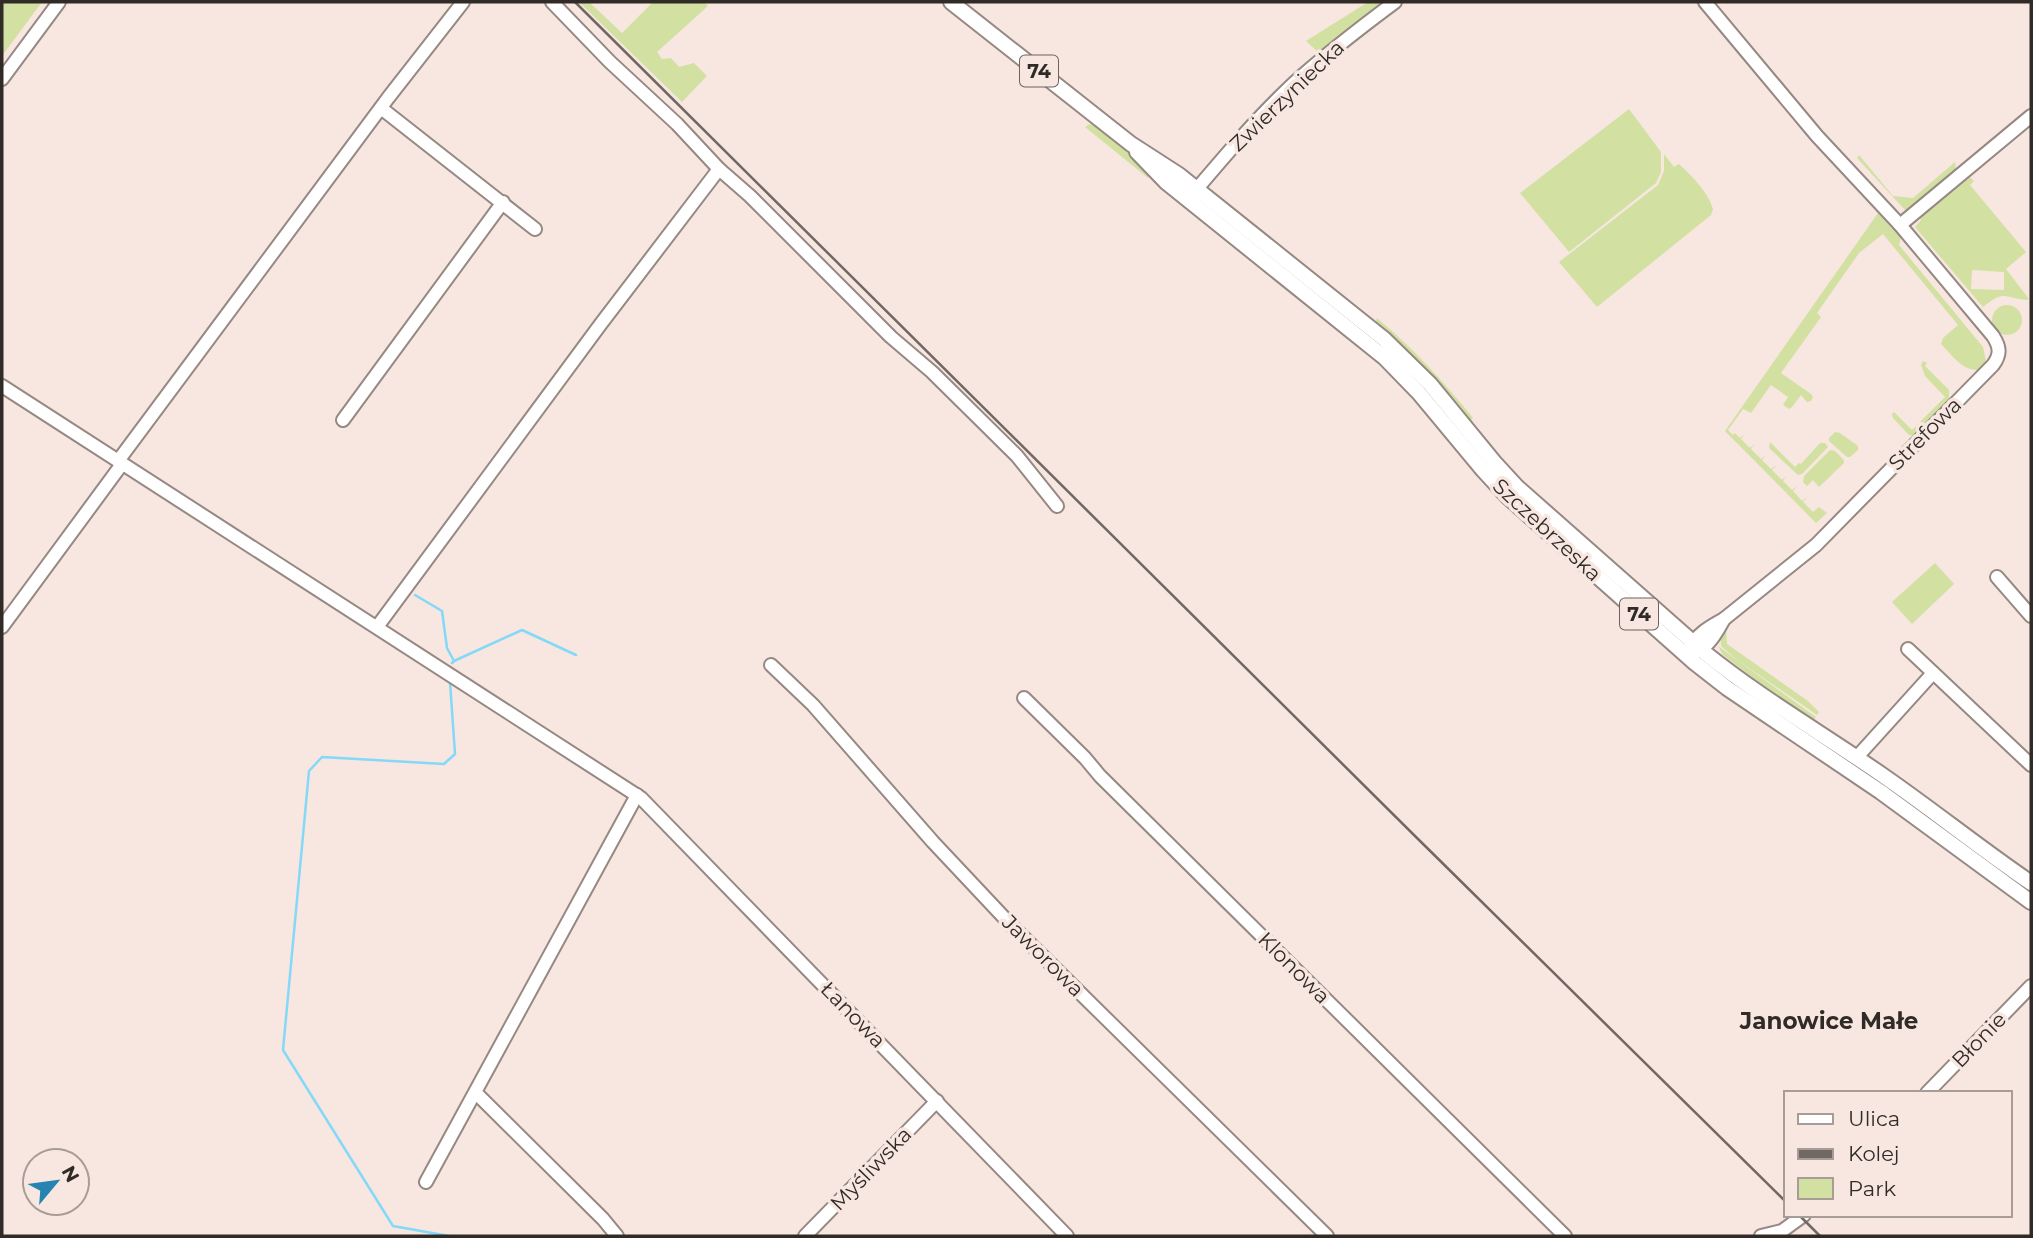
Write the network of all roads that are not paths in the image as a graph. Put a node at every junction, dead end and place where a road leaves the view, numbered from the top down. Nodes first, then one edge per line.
1 (59, 2) edge
2 (463, 2) edge
3 (552, 2) edge
4 (951, 2) edge
5 (1395, 2) edge
6 (1706, 2) edge
7 (2, 79) edge
8 (381, 108) junction
9 (2031, 116) edge
10 (719, 169) junction
11 (1192, 194) junction
12 (503, 202) junction
13 (1900, 225) junction
14 (535, 229) dead end
15 (2, 386) edge
16 (343, 419) dead end
17 (120, 463) junction
18 (1057, 506) dead end
19 (1997, 577) dead end
20 (2031, 616) edge
21 (2, 627) edge
22 (377, 627) junction
23 (1908, 649) dead end
24 (1694, 650) junction
25 (771, 664) dead end
26 (1933, 673) junction
27 (1024, 698) dead end
28 (1857, 757) junction
29 (2031, 765) edge
30 (637, 795) junction
31 (2031, 883) edge
32 (2031, 902) edge
33 (2031, 986) edge
34 (1929, 1091) edge
35 (476, 1093) junction
36 (937, 1101) junction
37 (426, 1182) dead end
38 (1801, 1217) edge
39 (617, 1236) edge
40 (805, 1236) edge
41 (1068, 1236) edge
42 (1327, 1236) edge
43 (1566, 1236) edge
44 (1761, 1236) edge

1 - 7 street
2 - 8 street
3 - 10 street
4 - 11 main road, Szczebrzeska / 74
5 - 11 street, Zwierzyniecka
6 - 13 street, Strefowa
8 - 12 street
8 - 17 street
9 - 13 street
10 - 18 street
10 - 22 street
11 - 24 main road, Szczebrzeska / 74
12 - 14 street
12 - 16 street
13 - 24 street, Strefowa
15 - 17 street, Łanowa
17 - 21 street
17 - 22 street, Łanowa
19 - 20 street
22 - 30 street, Łanowa
23 - 26 street
24 - 28 main road, Szczebrzeska / 74
24 - 32 main road, Szczebrzeska / 74
25 - 42 street, Jaworowa
26 - 28 street
26 - 29 street
27 - 43 street, Klonowa
28 - 31 main road, Szczebrzeska / 74
30 - 35 street
30 - 36 street, Łanowa
33 - 34 street, Błonie
35 - 37 street
35 - 39 street
36 - 40 street, Myśliwska
36 - 41 street, Łanowa
38 - 44 street

